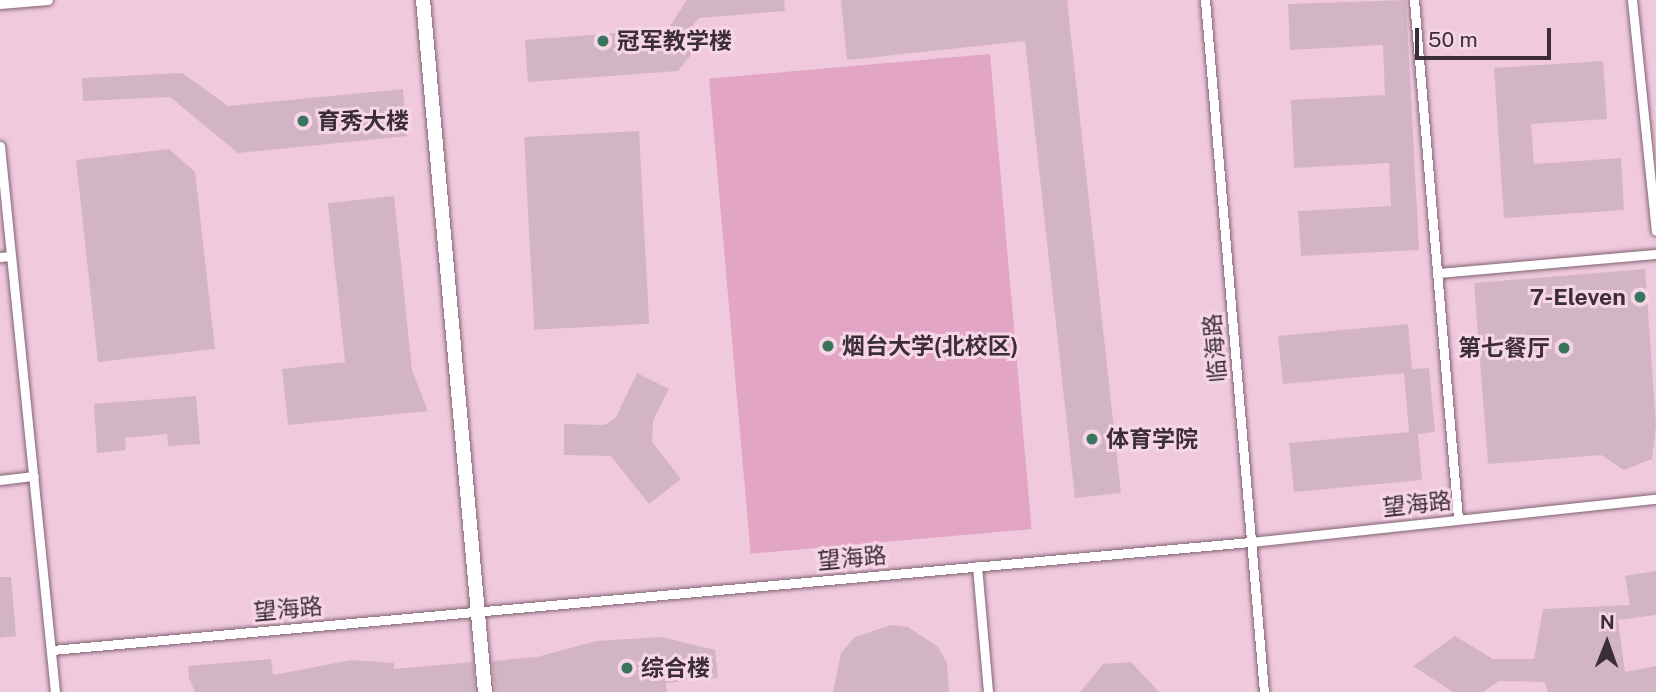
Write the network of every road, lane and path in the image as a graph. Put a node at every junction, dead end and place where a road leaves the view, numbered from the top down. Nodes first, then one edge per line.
1 (48, 0) edge
2 (423, 0) edge
3 (1205, 0) edge
4 (1414, 0) edge
5 (1632, 0) edge
6 (0, 4) edge
7 (0, 146) edge
8 (1656, 231) edge
9 (1656, 254) edge
10 (11, 256) junction
11 (0, 257) edge
12 (1437, 273) junction
13 (34, 476) junction
14 (0, 480) edge
15 (1656, 499) edge
16 (1458, 519) junction
17 (1251, 542) junction
18 (977, 566) junction
19 (478, 611) junction
20 (52, 650) junction
21 (55, 692) edge
22 (485, 692) edge
23 (988, 692) edge
24 (1264, 692) edge

1 - 6 lane
2 - 19 street
3 - 17 lane, 临海路
4 - 12 lane
5 - 8 lane
7 - 10 lane
9 - 12 lane
10 - 11 lane
10 - 13 lane
12 - 16 lane
13 - 14 lane
13 - 20 lane
15 - 16 lane, 望海路
16 - 17 lane, 望海路
17 - 18 lane, 望海路
17 - 24 lane, 临海路
18 - 19 lane, 望海路
18 - 23 lane
19 - 20 lane, 望海路
19 - 22 street
20 - 21 lane

